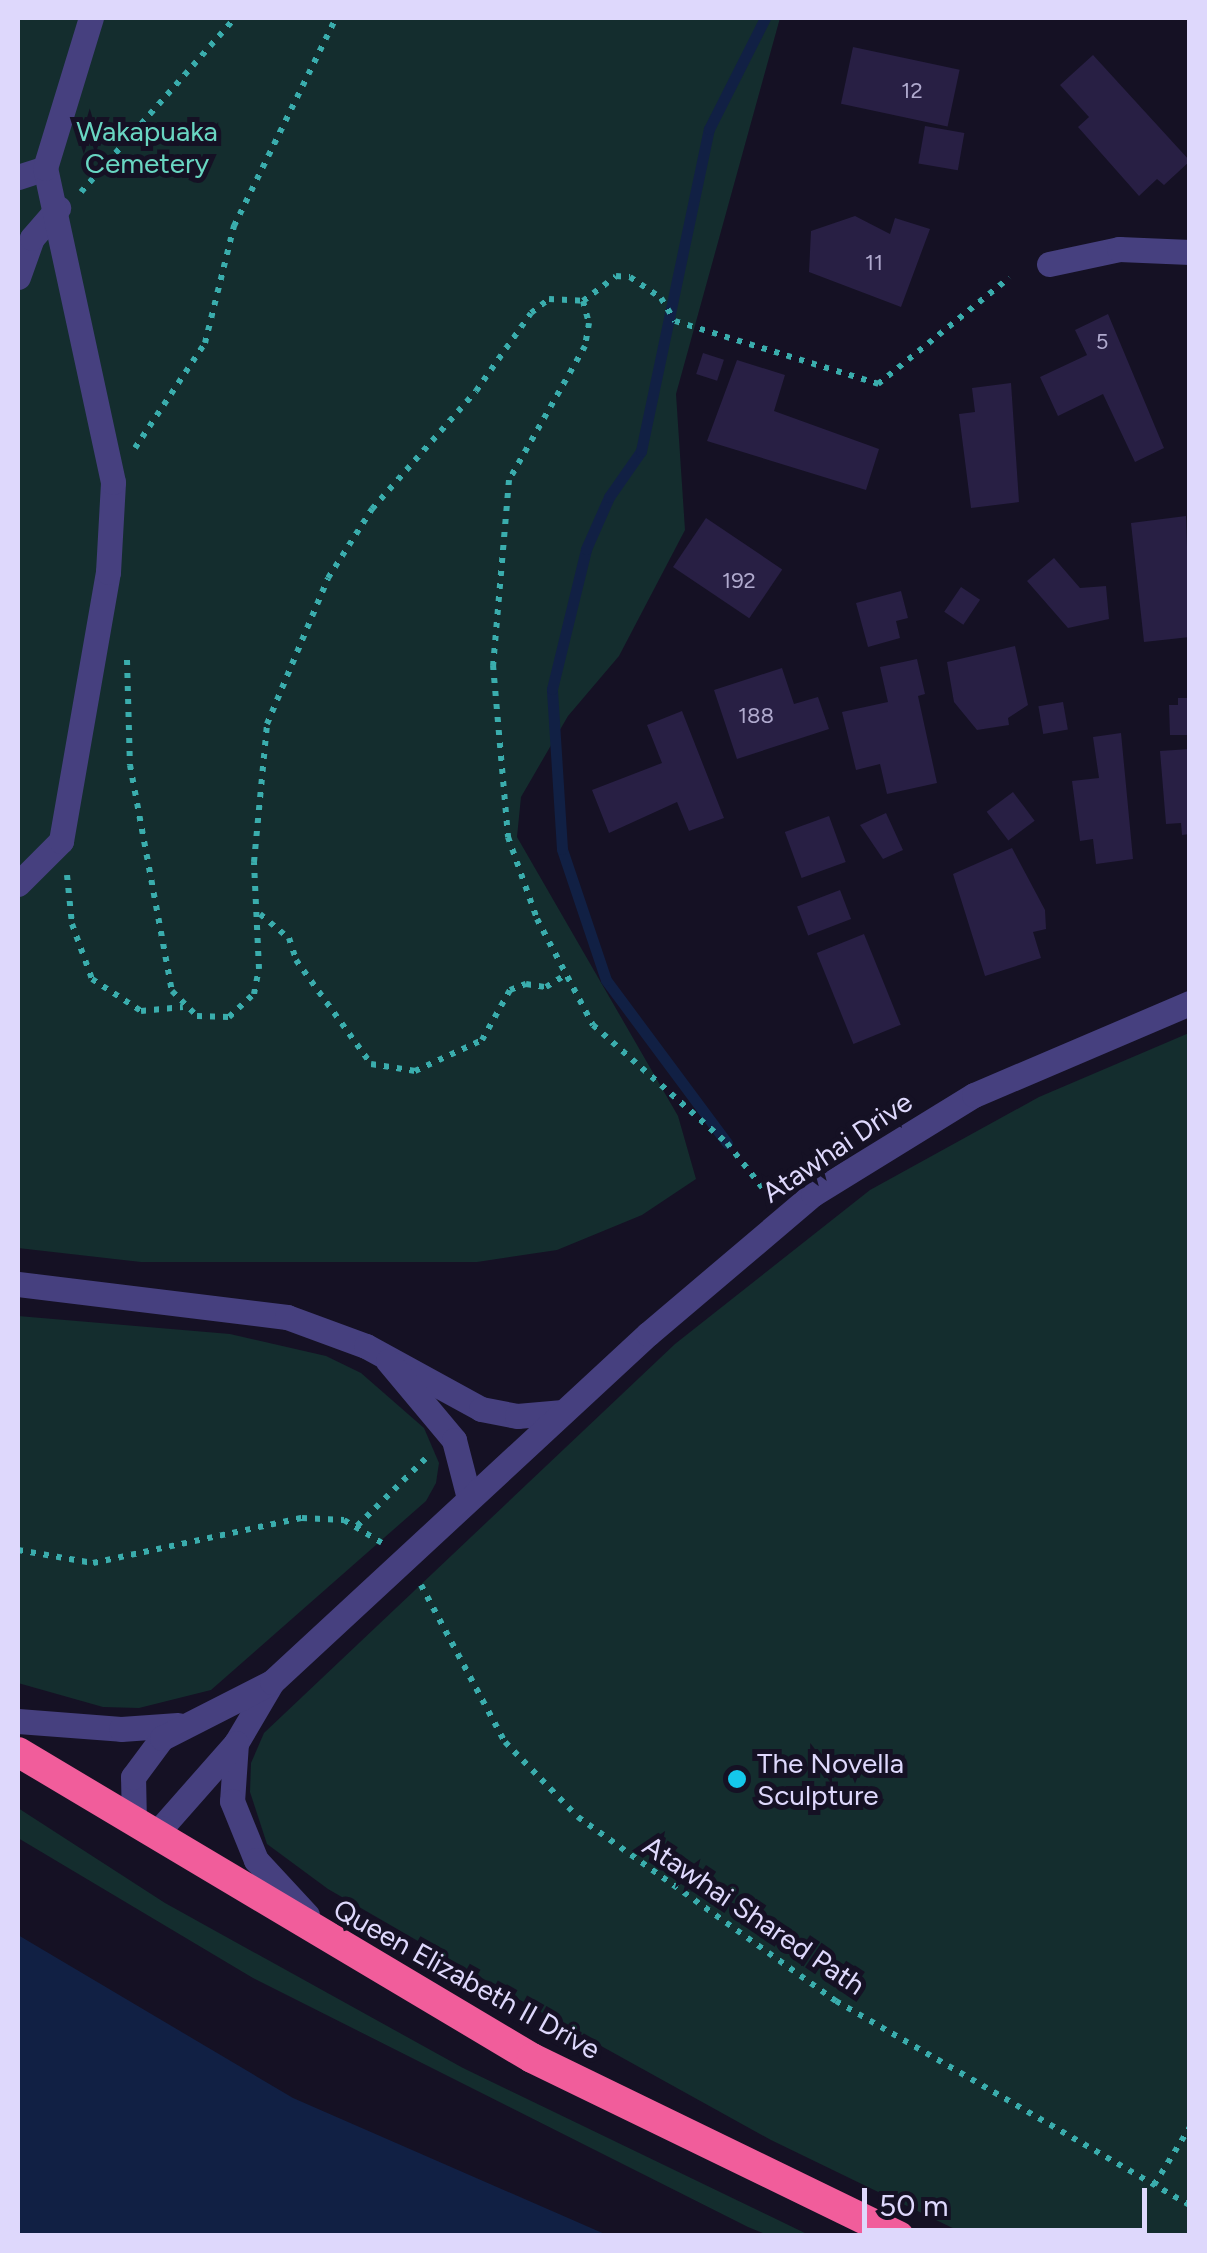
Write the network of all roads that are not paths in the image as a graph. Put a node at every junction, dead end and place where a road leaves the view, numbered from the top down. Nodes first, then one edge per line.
1 (91, 18) edge
2 (45, 168) junction
3 (18, 177) edge
4 (58, 208) junction
5 (1190, 252) edge
6 (1050, 264) dead end
7 (18, 277) edge
8 (18, 884) edge
9 (1190, 1003) edge
10 (18, 1284) edge
11 (388, 1361) junction
12 (563, 1412) junction
13 (469, 1498) junction
14 (272, 1682) junction
15 (18, 1721) edge
16 (178, 1724) junction
17 (236, 1743) junction
18 (18, 1752) edge
19 (139, 1828) junction
20 (334, 1942) junction
21 (899, 2236) edge

1 - 2 street
2 - 3 street
2 - 4 street
4 - 7 street
4 - 8 street
5 - 6 street
9 - 12 street, Atawhai Drive
10 - 11 street
11 - 12 street
11 - 13 street
12 - 13 street, Atawhai Drive
13 - 14 street, Atawhai Drive
14 - 16 street
14 - 17 street
15 - 16 street
16 - 19 street
17 - 19 street
17 - 20 street
18 - 19 highway, Queen Elizabeth II Drive
19 - 20 highway, Queen Elizabeth II Drive
20 - 21 highway, Queen Elizabeth II Drive

